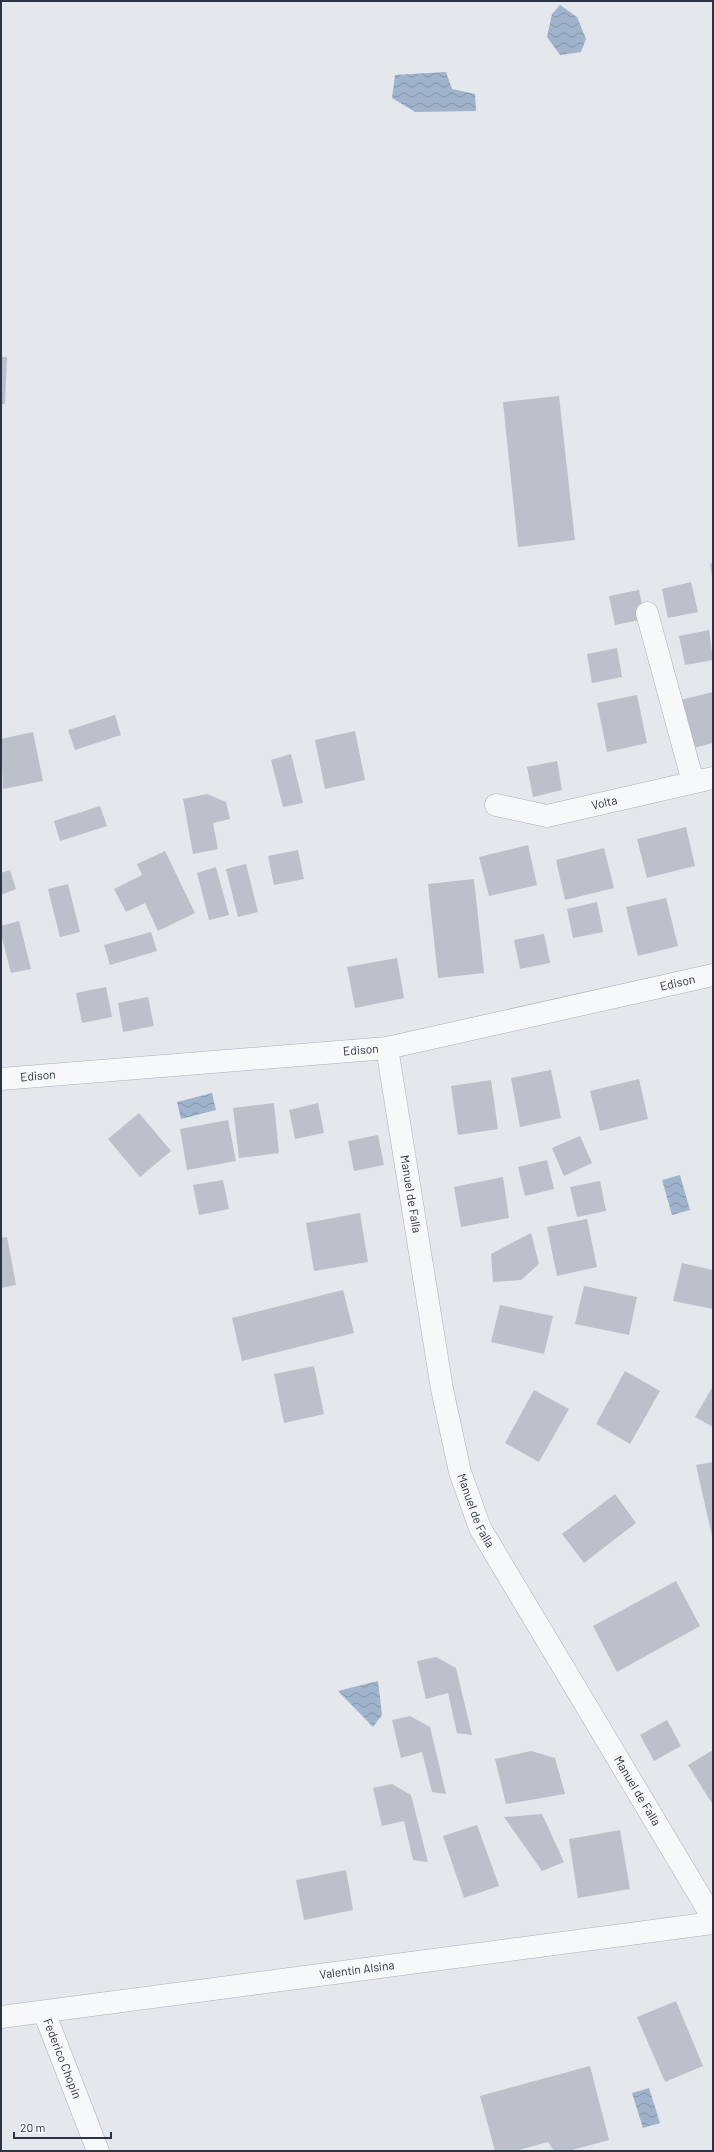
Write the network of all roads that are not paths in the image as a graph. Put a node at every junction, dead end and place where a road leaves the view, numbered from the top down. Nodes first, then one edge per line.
1 (648, 614) dead end
2 (703, 780) edge
3 (496, 805) dead end
4 (713, 975) edge
5 (387, 1048) junction
6 (1, 1079) edge
7 (713, 1918) edge
8 (713, 1923) edge
9 (44, 2012) junction
10 (1, 2016) edge
11 (98, 2151) edge

1 - 2 street
2 - 3 street, Volta
4 - 5 street, Edison
5 - 6 street, Edison
5 - 7 street, Manuel de Falla
8 - 9 street, Valentín Alsina
9 - 10 street, Valentín Alsina
9 - 11 street, Federico Chopin

